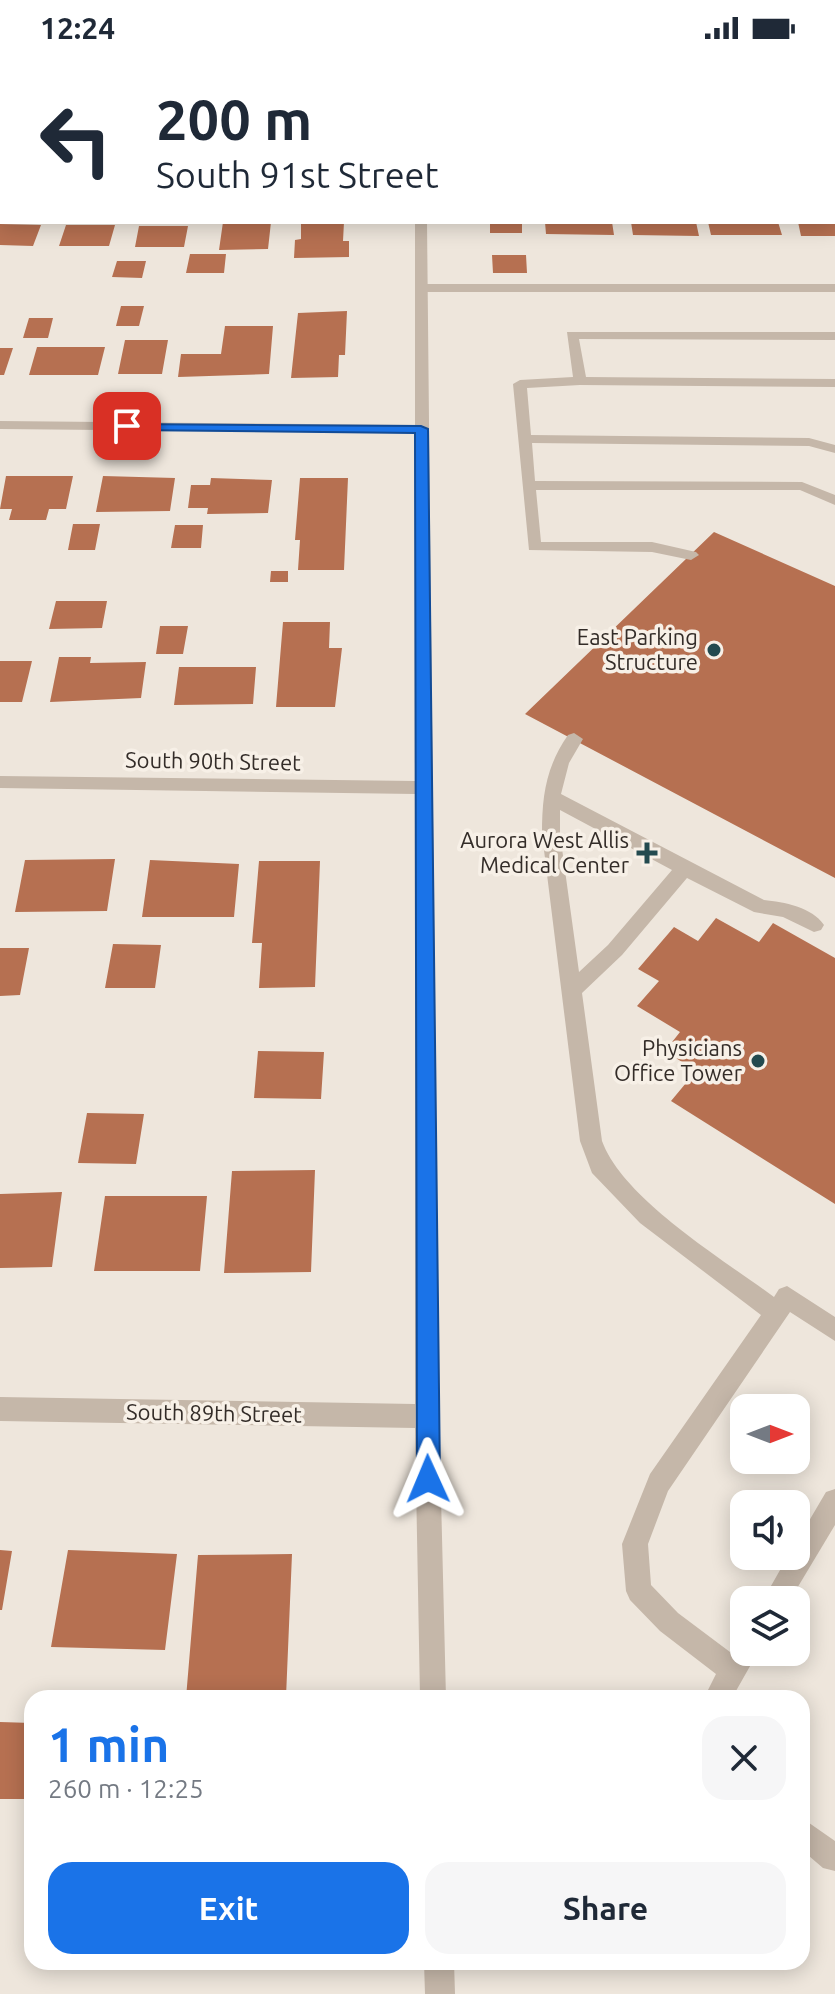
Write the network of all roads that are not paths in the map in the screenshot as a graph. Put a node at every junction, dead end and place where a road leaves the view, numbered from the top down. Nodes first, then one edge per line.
1 (421, 224) edge
2 (421, 288) junction
3 (835, 288) edge
4 (835, 336) edge
5 (580, 381) junction
6 (835, 383) edge
7 (0, 425) edge
8 (421, 429) junction
9 (526, 439) junction
10 (835, 449) edge
11 (528, 485) junction
12 (835, 500) edge
13 (691, 555) dead end
14 (574, 739) dead end
15 (0, 782) edge
16 (425, 788) junction
17 (551, 797) junction
18 (684, 868) junction
19 (814, 925) dead end
20 (572, 990) junction
21 (777, 1313) junction
22 (835, 1330) edge
23 (0, 1409) edge
24 (427, 1416) junction
25 (835, 1501) edge
26 (784, 1586) edge
27 (730, 1656) edge
28 (736, 1666) edge
29 (433, 1690) edge
30 (722, 1690) edge
31 (810, 1839) edge
32 (833, 1858) edge
33 (439, 1970) edge
34 (440, 1994) edge

1 - 2 street
2 - 3 street
2 - 8 street
4 - 5 street
5 - 6 street
5 - 9 street
7 - 8 street
8 - 16 street
9 - 10 street
9 - 11 street
11 - 12 street
11 - 13 street
14 - 17 street
15 - 16 street, South 90th Street
16 - 24 street
17 - 18 street
17 - 20 street
18 - 19 street
18 - 20 street
20 - 21 street
21 - 22 street
21 - 27 street
23 - 24 street, South 89th Street
24 - 29 street
25 - 26 street
28 - 30 street
31 - 32 street
33 - 34 street

